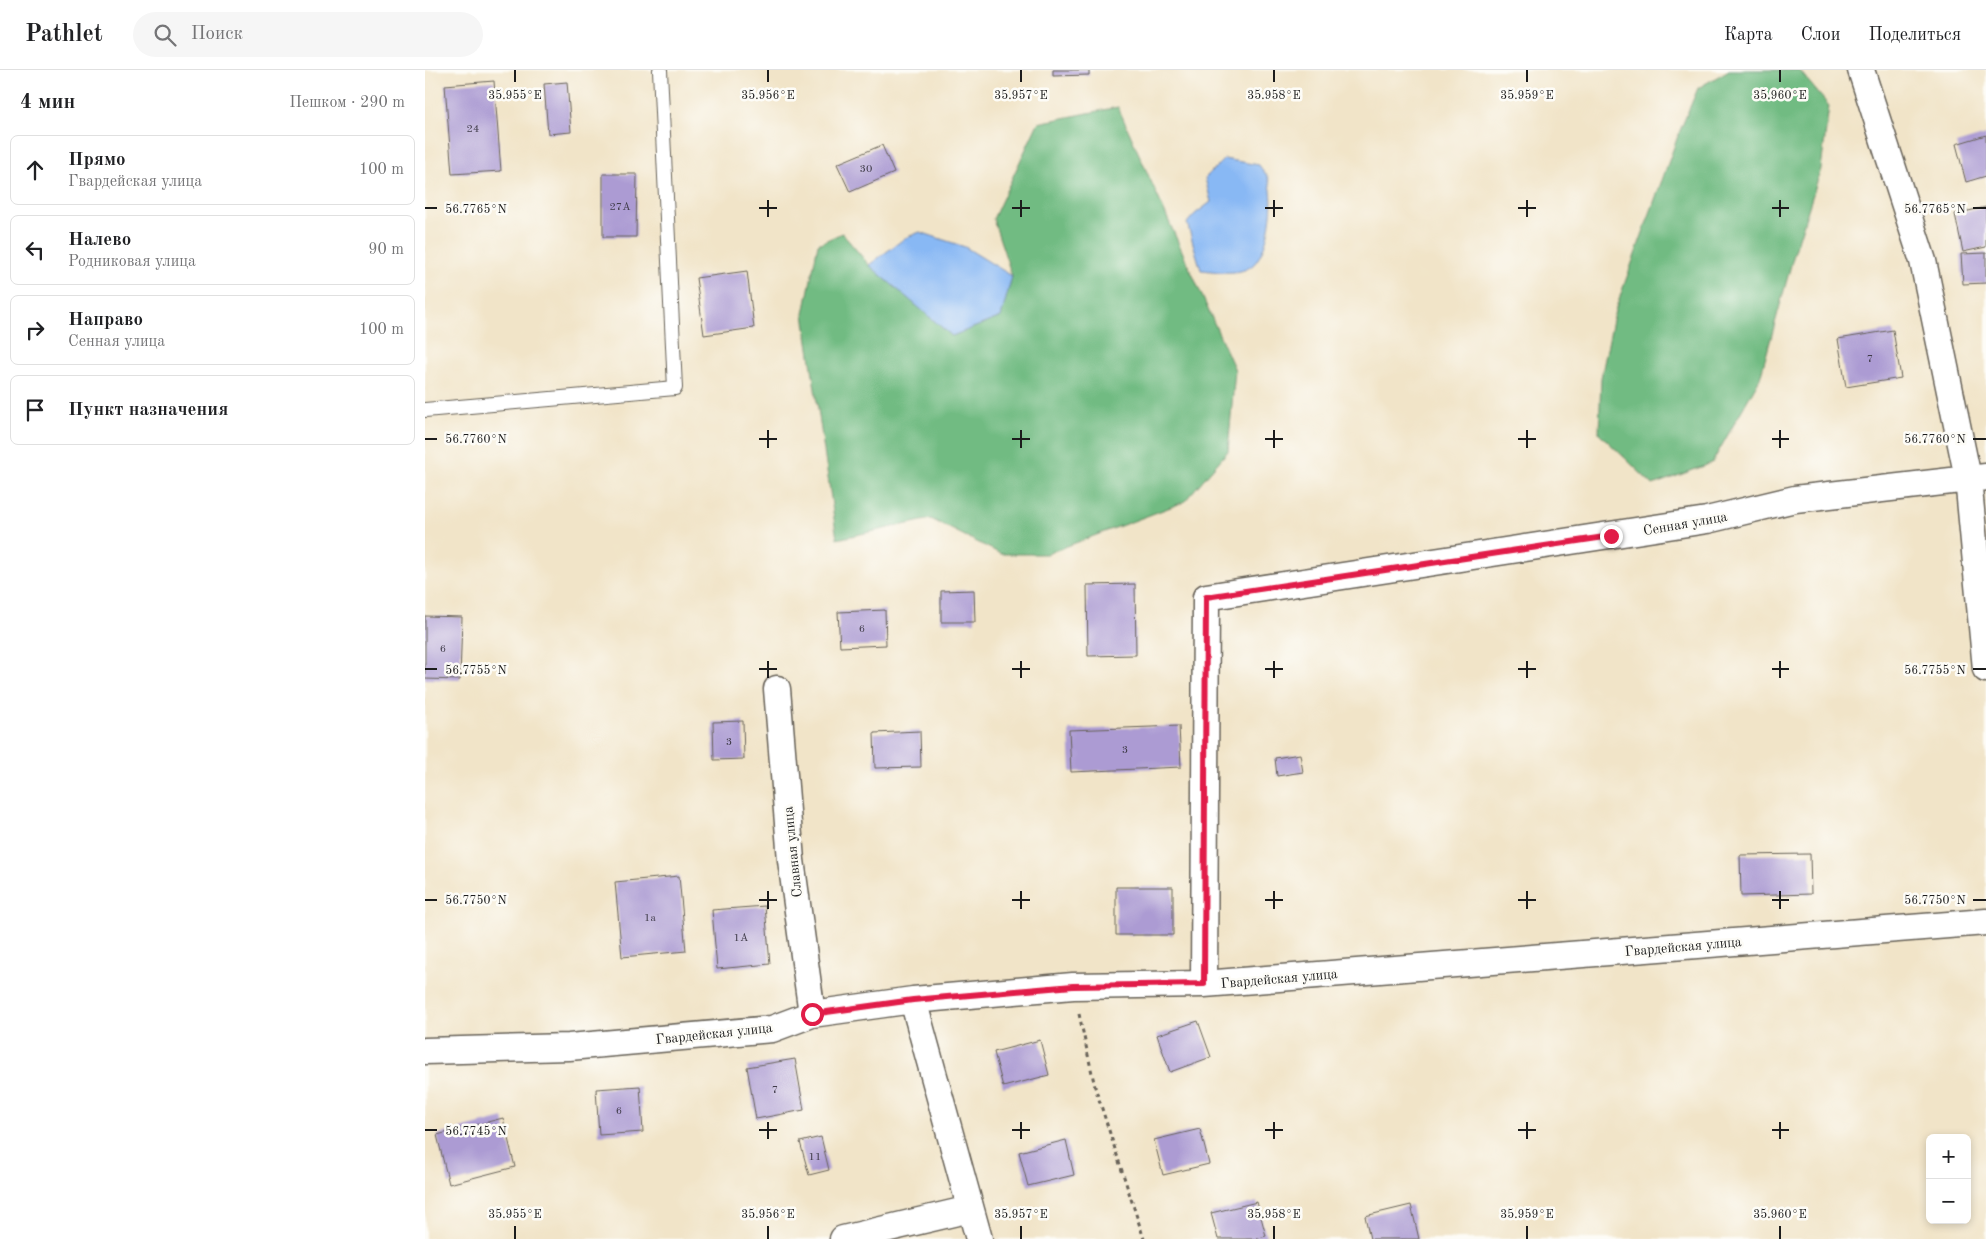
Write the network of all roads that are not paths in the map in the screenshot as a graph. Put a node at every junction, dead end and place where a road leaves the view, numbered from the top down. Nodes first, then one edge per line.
1 (660, 70) edge
2 (1861, 70) edge
3 (425, 410) edge
4 (1977, 478) edge
5 (1986, 668) edge
6 (777, 689) dead end
7 (1986, 922) edge
8 (1204, 984) junction
9 (913, 1000) junction
10 (812, 1014) junction
11 (425, 1051) edge
12 (970, 1209) junction
13 (843, 1239) edge
14 (979, 1239) edge

1 - 3 lane
2 - 4 street
4 - 5 street
4 - 8 street, Сенная улица
6 - 10 street, Славная улица
7 - 8 street, Гвардейская улица
8 - 9 street, Гвардейская улица
9 - 10 street, Гвардейская улица
9 - 12 street
10 - 11 street, Гвардейская улица
12 - 13 street
12 - 14 street

